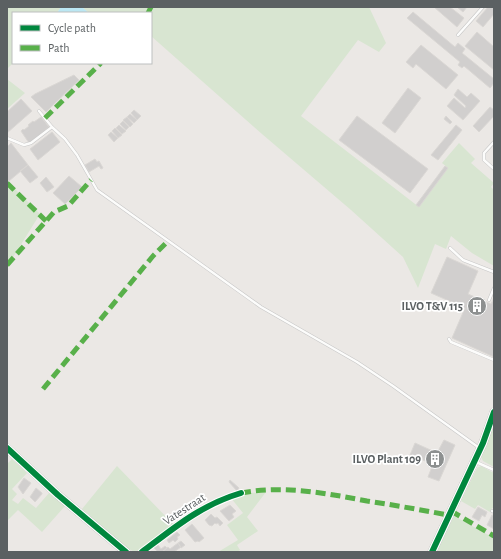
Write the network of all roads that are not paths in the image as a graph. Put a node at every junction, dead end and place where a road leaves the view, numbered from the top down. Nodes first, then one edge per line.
1 (483, 7) edge
2 (458, 35) dead end
3 (39, 111) dead end
4 (52, 127) junction
5 (7, 138) edge
6 (494, 142) edge
7 (494, 169) edge
8 (450, 248) dead end
9 (494, 272) edge
10 (494, 288) edge
11 (489, 300) dead end
12 (449, 339) dead end
13 (494, 360) edge
14 (494, 412) edge
15 (7, 448) edge
16 (480, 448) junction
17 (474, 461) junction
18 (494, 470) edge
19 (241, 493) dead end
20 (126, 552) edge
21 (142, 552) edge
22 (432, 552) edge

1 - 2 lane
3 - 4 lane
4 - 5 lane
4 - 16 lane
6 - 7 lane
8 - 9 lane
10 - 11 lane
12 - 13 lane
14 - 16 street
15 - 20 street
16 - 17 street
17 - 18 lane
17 - 22 street
19 - 21 street, Vatestraat

